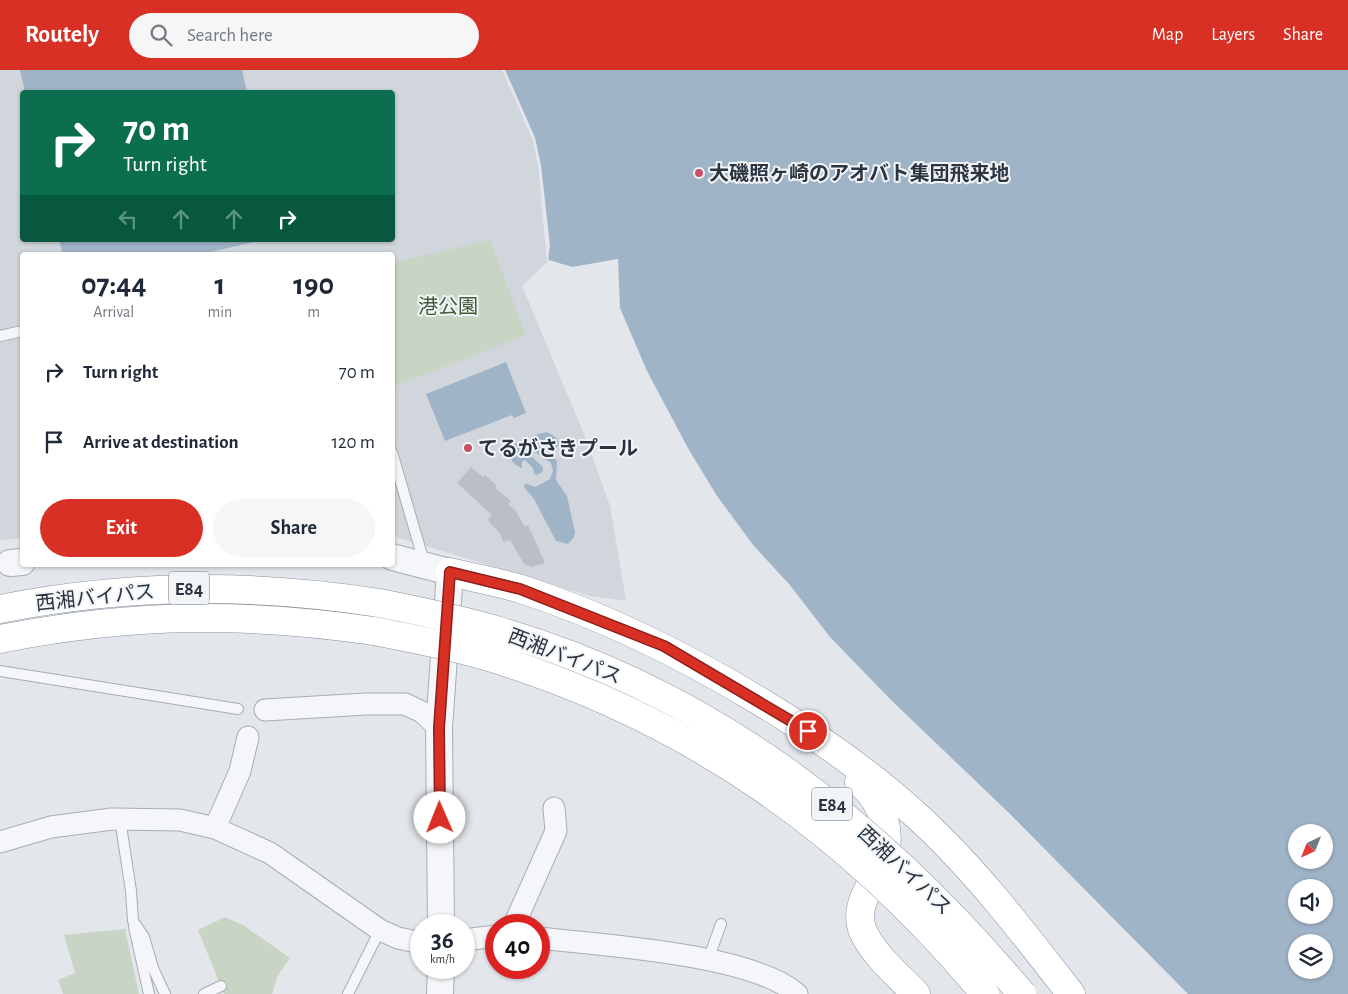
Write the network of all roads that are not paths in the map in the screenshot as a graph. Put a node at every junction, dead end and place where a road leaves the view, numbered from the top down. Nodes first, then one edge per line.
1 (20, 331) edge
2 (0, 336) edge
3 (395, 460) edge
4 (395, 558) edge
5 (438, 569) junction
6 (0, 609) edge
7 (0, 639) edge
8 (0, 671) edge
9 (238, 709) dead end
10 (266, 710) dead end
11 (777, 712) junction
12 (439, 728) junction
13 (248, 737) dead end
14 (554, 808) dead end
15 (120, 819) junction
16 (215, 828) junction
17 (0, 842) edge
18 (441, 914) edge
19 (519, 914) edge
20 (133, 921) junction
21 (721, 924) dead end
22 (380, 930) junction
23 (550, 939) edge
24 (410, 941) edge
25 (708, 960) junction
26 (441, 979) edge
27 (221, 986) dead end
28 (149, 994) edge
29 (165, 994) edge
30 (204, 994) edge
31 (348, 994) edge
32 (440, 994) edge
33 (797, 994) edge
34 (916, 994) edge
35 (985, 994) edge
36 (1022, 994) edge
37 (1071, 994) edge

1 - 2 lane
3 - 5 lane
4 - 5 street
5 - 11 highway
5 - 12 street
6 - 36 highway, 西湘バイパス / E84, bridge
7 - 35 highway, 西湘バイパス / E84, bridge
8 - 9 lane
10 - 12 street
11 - 34 highway
11 - 37 highway
12 - 18 street
13 - 16 street
14 - 19 street
15 - 16 street
15 - 17 street
15 - 20 lane
16 - 22 street
20 - 28 lane
20 - 29 lane
21 - 25 lane
22 - 24 street
22 - 31 lane
23 - 25 street
25 - 33 street
26 - 32 street
27 - 30 lane

